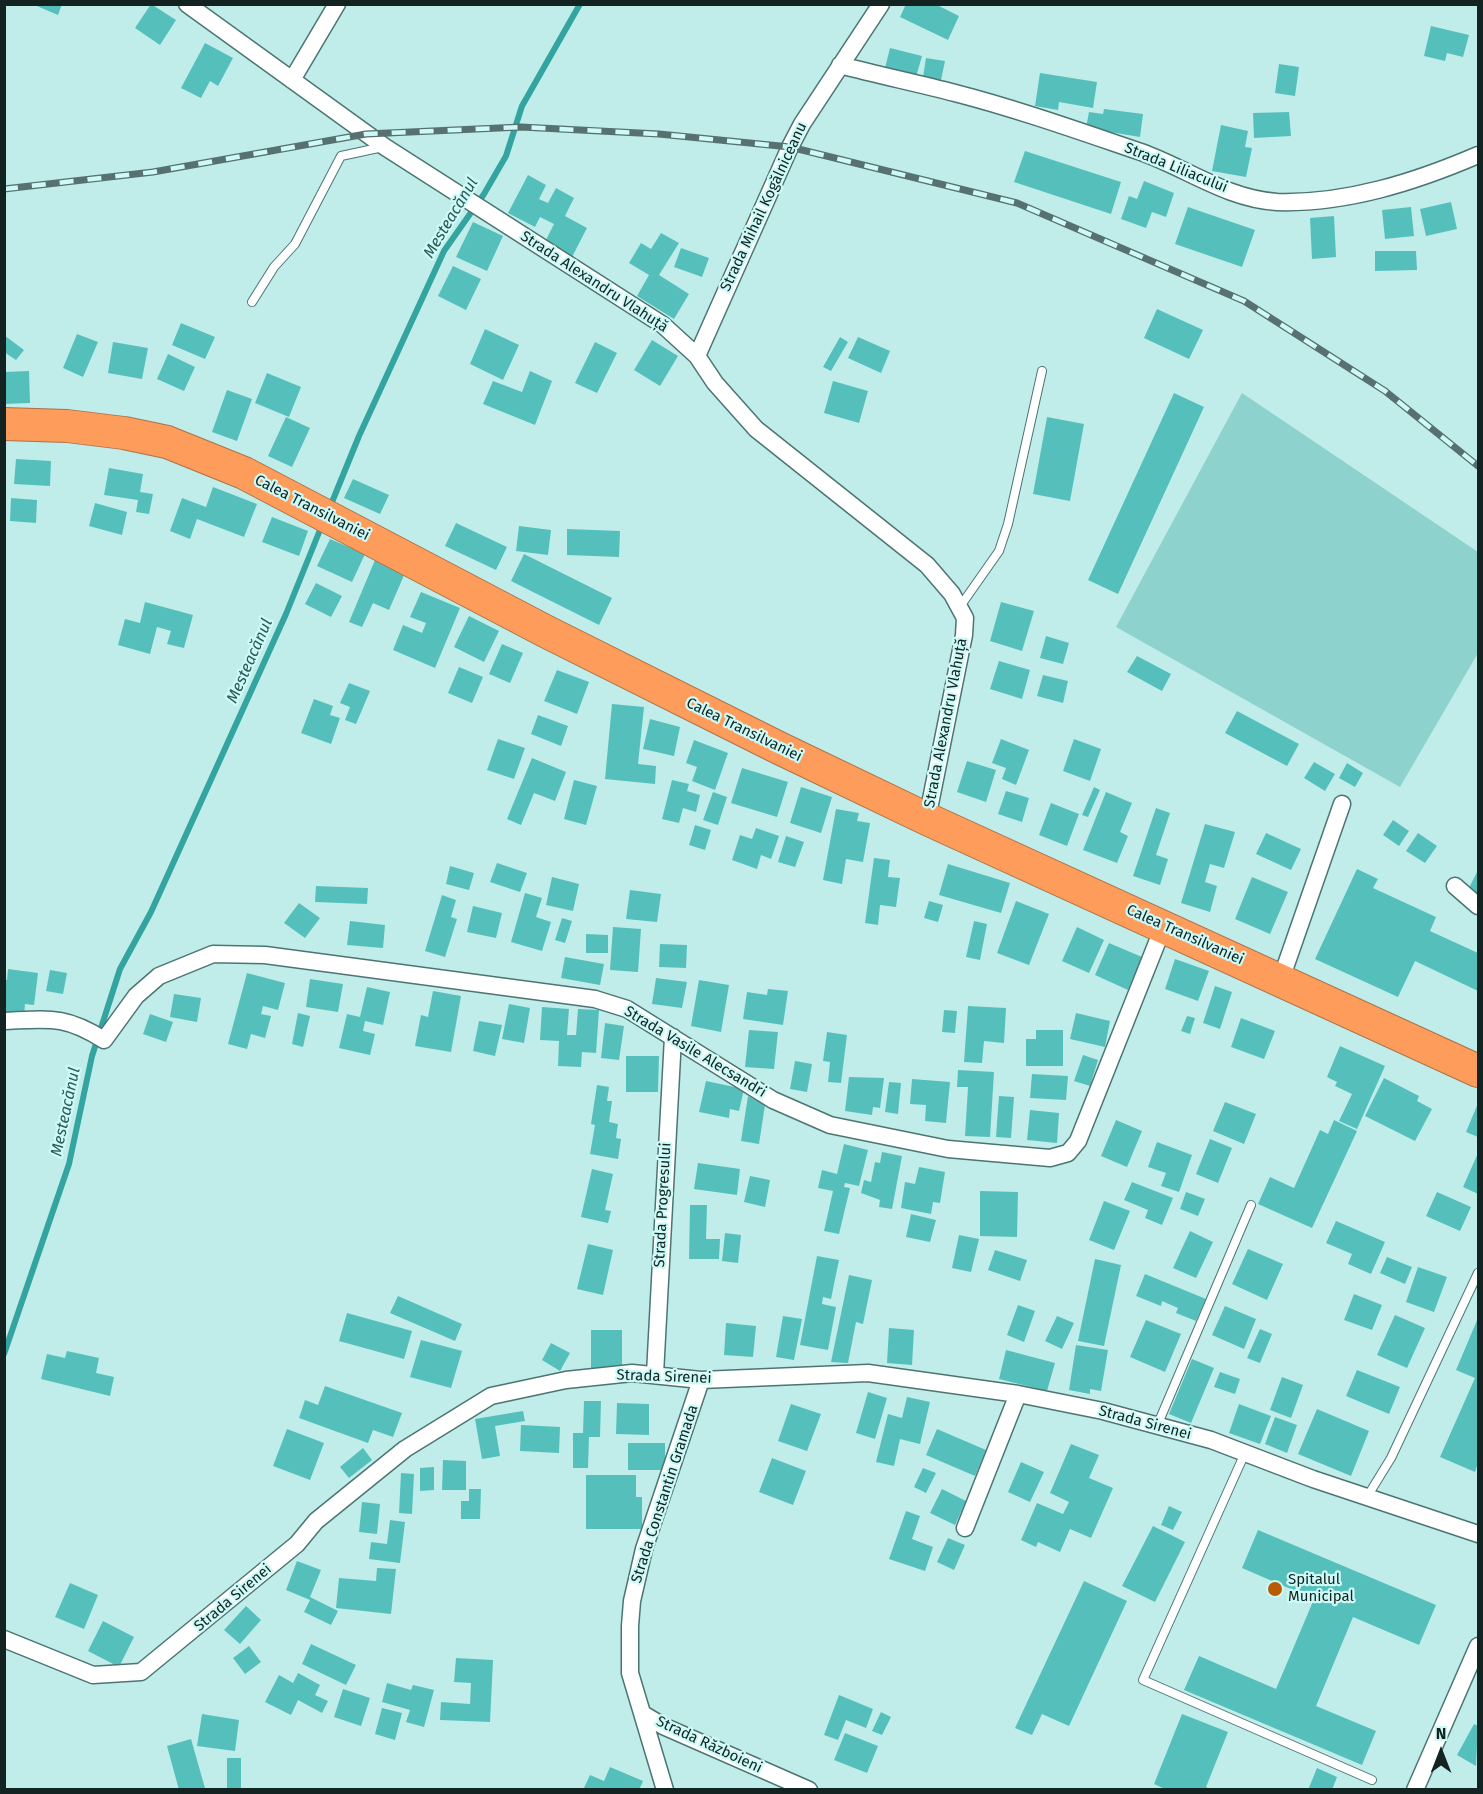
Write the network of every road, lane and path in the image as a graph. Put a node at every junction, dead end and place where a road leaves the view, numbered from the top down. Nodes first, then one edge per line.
1 (187, 4) edge
2 (337, 4) edge
3 (881, 4) edge
4 (840, 65) junction
5 (292, 80) junction
6 (385, 147) junction
7 (1479, 155) edge
8 (252, 302) dead end
9 (697, 356) junction
10 (1042, 371) dead end
11 (4, 424) edge
12 (959, 608) junction
13 (1342, 804) dead end
14 (927, 819) junction
15 (1455, 885) dead end
16 (1479, 906) edge
17 (1164, 925) junction
18 (1281, 979) junction
19 (4, 1021) edge
20 (673, 1037) junction
21 (1479, 1071) edge
22 (1251, 1205) dead end
23 (1479, 1272) edge
24 (655, 1374) junction
25 (701, 1380) junction
26 (1018, 1394) junction
27 (1157, 1426) junction
28 (1245, 1453) junction
29 (1367, 1497) junction
30 (965, 1528) dead end
31 (1479, 1534) edge
32 (4, 1639) edge
33 (1479, 1646) edge
34 (643, 1714) junction
35 (1372, 1780) dead end
36 (665, 1790) edge
37 (809, 1790) edge
38 (1415, 1790) edge

1 - 5 street, Strada Alexandru Vlahuță
2 - 5 street
3 - 4 street, Strada Mihail Kogălniceanu
4 - 7 street, Strada Liliacului
4 - 9 street, Strada Mihail Kogălniceanu
5 - 6 street, Strada Alexandru Vlahuță
6 - 8 lane
6 - 9 street, Strada Alexandru Vlahuță
9 - 12 street, Strada Alexandru Vlahuță
10 - 12 lane
11 - 14 highway, Calea Transilvaniei
12 - 14 street, Strada Alexandru Vlahuță
13 - 18 street
14 - 17 highway, Calea Transilvaniei
15 - 16 street
17 - 18 highway, Calea Transilvaniei
17 - 20 street, Strada Vasile Alecsandri
18 - 21 highway, Calea Transilvaniei
19 - 20 street, Strada Vasile Alecsandri
20 - 24 street, Strada Progresului
22 - 27 lane
23 - 29 lane
24 - 25 street, Strada Sirenei
24 - 32 street, Strada Sirenei
25 - 26 street, Strada Sirenei
25 - 34 street, Strada Constantin Gramada
26 - 27 street, Strada Sirenei
26 - 30 street
27 - 28 street, Strada Sirenei
28 - 29 street, Strada Sirenei
28 - 35 lane
29 - 31 street, Strada Sirenei
33 - 38 street
34 - 36 street, Strada Constantin Gramada
34 - 37 street, Strada Războieni

